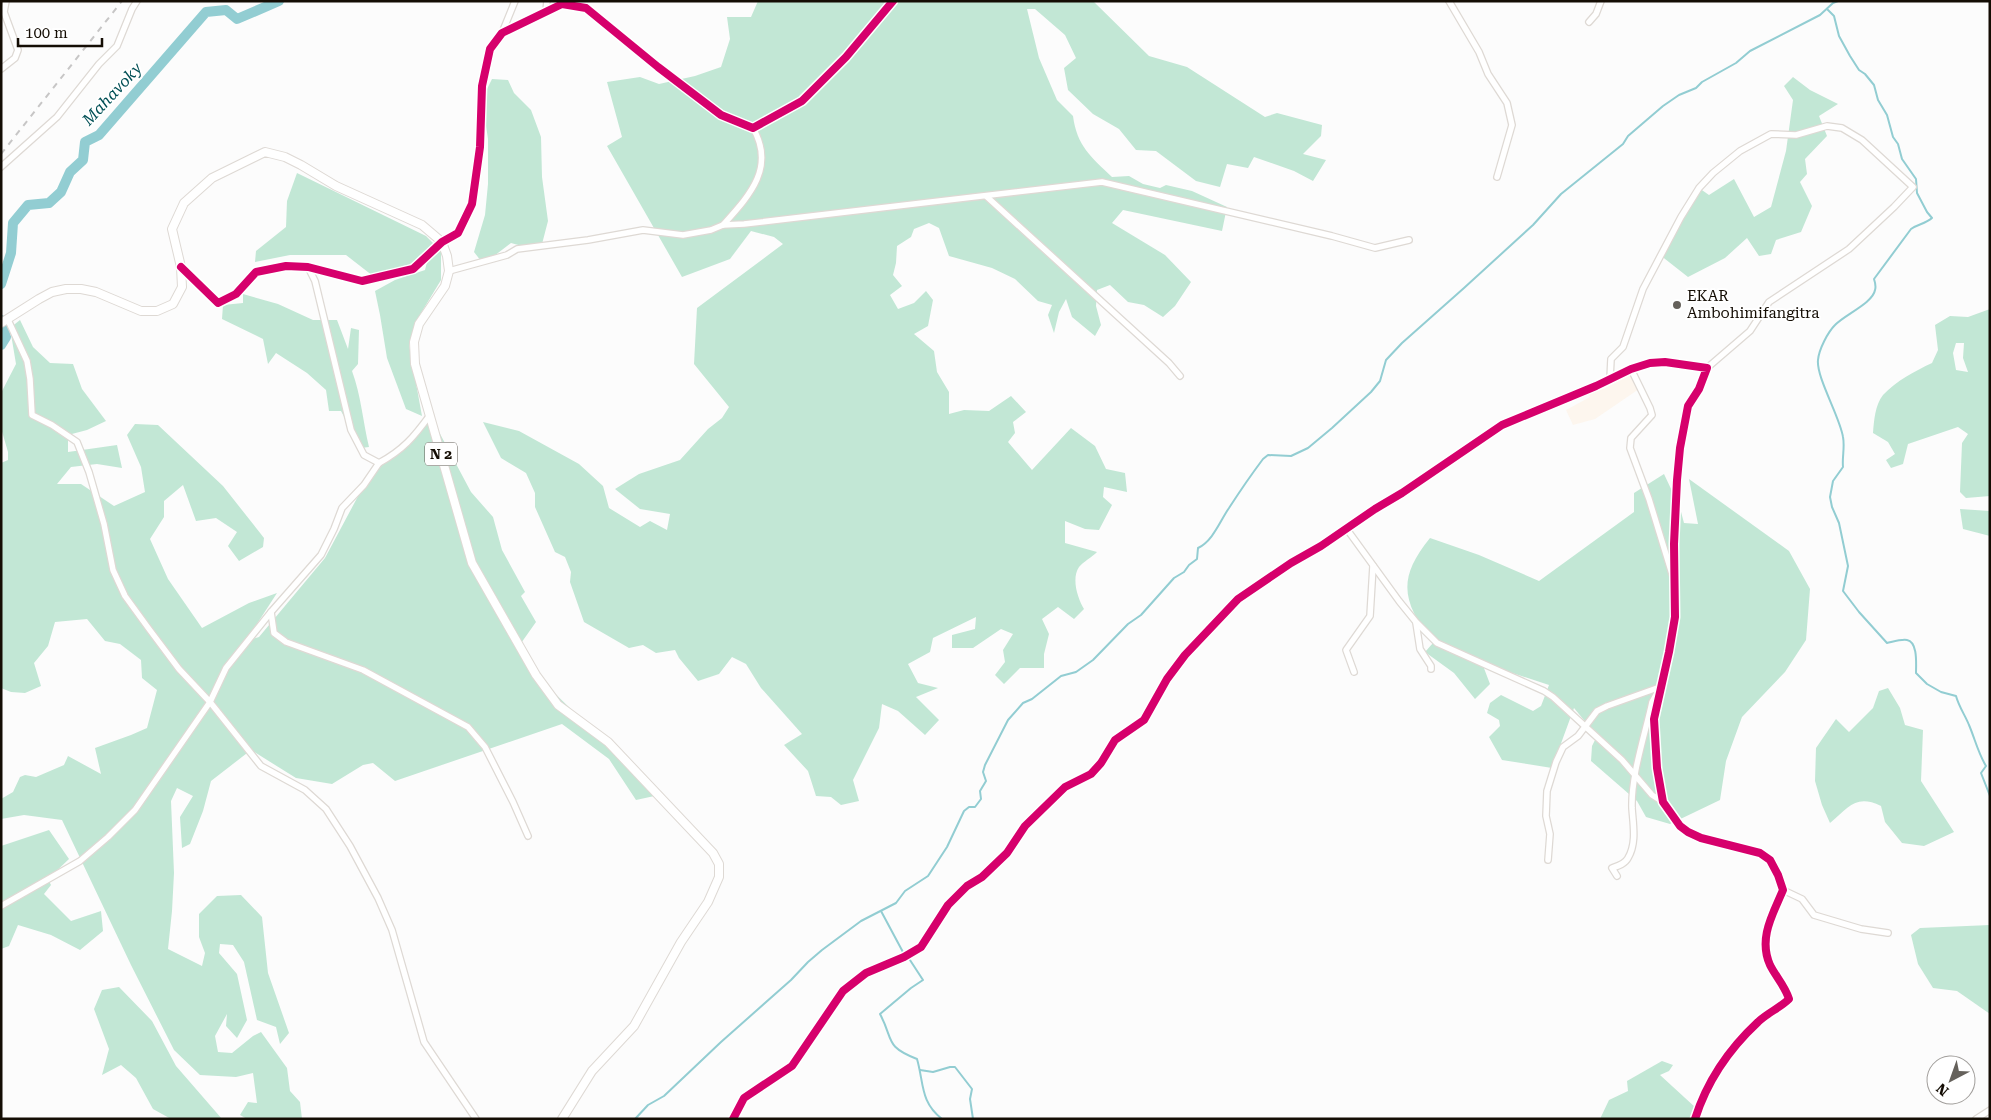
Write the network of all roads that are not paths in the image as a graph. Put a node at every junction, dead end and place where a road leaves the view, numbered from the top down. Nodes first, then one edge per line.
1 (6, 1) edge
2 (137, 1) edge
3 (515, 1) edge
4 (547, 1) edge
5 (893, 1) edge
6 (1449, 1) edge
7 (1601, 1) edge
8 (546, 11) junction
9 (1589, 22) dead end
10 (502, 33) junction
11 (1, 69) edge
12 (753, 128) junction
13 (1, 167) edge
14 (1497, 177) dead end
15 (986, 196) junction
16 (723, 225) junction
17 (1409, 240) dead end
18 (442, 242) junction
19 (181, 267) junction
20 (308, 267) junction
21 (449, 271) junction
22 (5, 322) edge
23 (1708, 368) junction
24 (1631, 369) junction
25 (1180, 376) dead end
26 (1610, 379) junction
27 (430, 415) junction
28 (379, 463) junction
29 (1346, 528) junction
30 (1373, 566) junction
31 (1674, 581) junction
32 (271, 612) junction
33 (1416, 622) junction
34 (1431, 669) dead end
35 (1354, 672) dead end
36 (1660, 687) junction
37 (210, 702) junction
38 (1585, 725) junction
39 (1636, 775) junction
40 (1663, 802) junction
41 (528, 836) dead end
42 (1548, 860) dead end
43 (1617, 876) dead end
44 (1782, 890) junction
45 (1, 906) edge
46 (1888, 933) dead end
47 (1990, 1110) edge
48 (476, 1119) edge
49 (562, 1119) edge
50 (733, 1119) edge
51 (1695, 1119) edge
52 (1976, 1119) edge

1 - 11 street
2 - 13 street
3 - 10 street
4 - 8 street
5 - 12 street
6 - 14 street
7 - 9 street
8 - 10 street
8 - 12 street
10 - 18 street
12 - 16 street
15 - 16 street
15 - 17 street
15 - 25 street
16 - 21 street
18 - 19 main road
18 - 20 street
18 - 21 main road
19 - 20 street
19 - 22 main road
20 - 28 street
21 - 27 main road, N 2
22 - 37 street
23 - 24 street
23 - 26 street
23 - 31 street
24 - 26 street
24 - 31 street
26 - 29 street
27 - 28 street
27 - 49 main road, N 2
28 - 32 street
29 - 30 street
29 - 50 street
30 - 33 street
30 - 35 street
31 - 36 street
32 - 37 street
32 - 41 street
33 - 34 street
33 - 38 street
36 - 38 street
36 - 39 street
36 - 40 street
37 - 45 street
37 - 48 street
38 - 39 street
38 - 42 street
39 - 40 street
39 - 43 street
40 - 44 street
44 - 46 street
44 - 51 street
47 - 52 street

